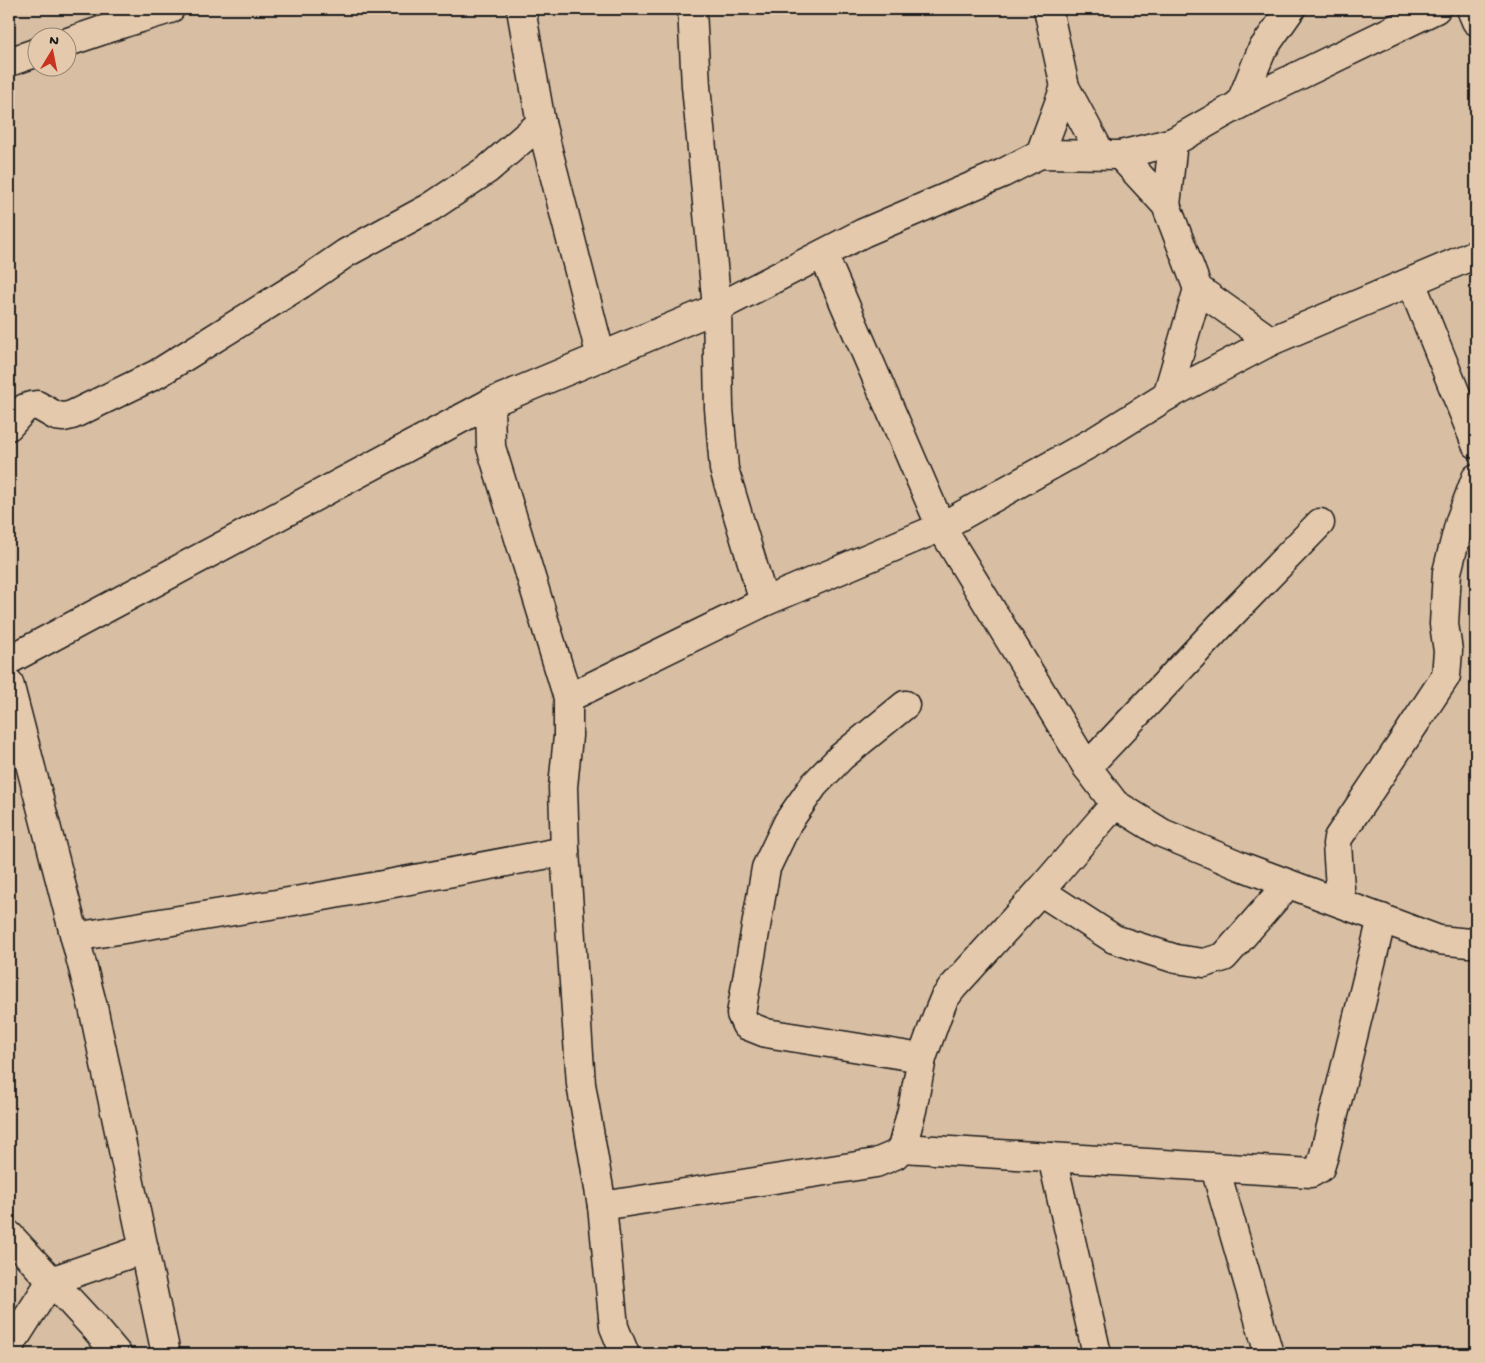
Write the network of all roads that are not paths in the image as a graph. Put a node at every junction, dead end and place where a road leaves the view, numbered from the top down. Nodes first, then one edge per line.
1 (170, 9) edge
2 (521, 9) edge
3 (692, 9) edge
4 (1048, 9) edge
5 (1291, 9) edge
6 (1436, 9) edge
7 (1471, 9) edge
8 (124, 16) edge
9 (1476, 21) edge
10 (78, 37) edge
11 (28, 55) edge
12 (9, 62) edge
13 (1065, 87) junction
14 (1240, 104) junction
15 (541, 123) junction
16 (1173, 142) junction
17 (1040, 154) junction
18 (1110, 154) junction
19 (1166, 206) junction
20 (823, 254) junction
21 (1476, 254) edge
22 (1411, 282) junction
23 (1198, 289) junction
24 (718, 308) junction
25 (1271, 341) junction
26 (601, 357) junction
27 (1167, 396) junction
28 (490, 403) junction
29 (455, 422) junction
30 (9, 426) edge
31 (1476, 444) edge
32 (491, 447) junction
33 (1476, 478) edge
34 (1320, 523) dead end
35 (941, 527) junction
36 (764, 602) junction
37 (9, 660) edge
38 (9, 683) edge
39 (568, 698) junction
40 (905, 705) dead end
41 (1087, 767) junction
42 (1115, 804) junction
43 (565, 852) junction
44 (1288, 884) junction
45 (1040, 891) junction
46 (1341, 903) junction
47 (1382, 918) junction
48 (75, 937) junction
49 (1476, 941) edge
50 (922, 1058) junction
51 (902, 1148) junction
52 (1052, 1157) junction
53 (1215, 1168) junction
54 (602, 1206) junction
55 (9, 1235) edge
56 (144, 1249) junction
57 (51, 1281) junction
58 (9, 1347) edge
59 (116, 1354) edge
60 (166, 1354) edge
61 (625, 1354) edge
62 (1097, 1354) edge
63 (1269, 1354) edge

1 - 8 street
2 - 15 street
3 - 24 street
4 - 13 street
5 - 14 street
6 - 14 street
7 - 9 street
8 - 10 street
11 - 12 street
13 - 17 street
13 - 18 street
14 - 16 street
15 - 26 street
15 - 30 street
16 - 18 street
16 - 19 street
17 - 18 street
17 - 20 street
18 - 19 street
19 - 23 street
20 - 24 street
20 - 35 street
21 - 22 street
22 - 25 street
22 - 31 street
23 - 25 street
23 - 27 street
24 - 26 street
24 - 36 street
25 - 27 street
26 - 28 street
27 - 35 street
28 - 29 street
28 - 32 street
29 - 32 street
29 - 37 street
32 - 39 street
33 - 46 street
34 - 41 street
35 - 36 street
35 - 41 street
36 - 39 street
38 - 48 street
39 - 43 street
40 - 50 street
41 - 42 street
42 - 44 street
42 - 45 street
43 - 48 street
43 - 54 street
44 - 45 street
44 - 46 street
45 - 50 street
46 - 47 street
47 - 49 street
47 - 53 street
48 - 56 street
50 - 51 street
51 - 52 street
51 - 54 street
52 - 53 street
52 - 62 street
53 - 63 street
54 - 61 street
55 - 57 street
56 - 57 street
56 - 60 street
57 - 58 street
57 - 59 street

